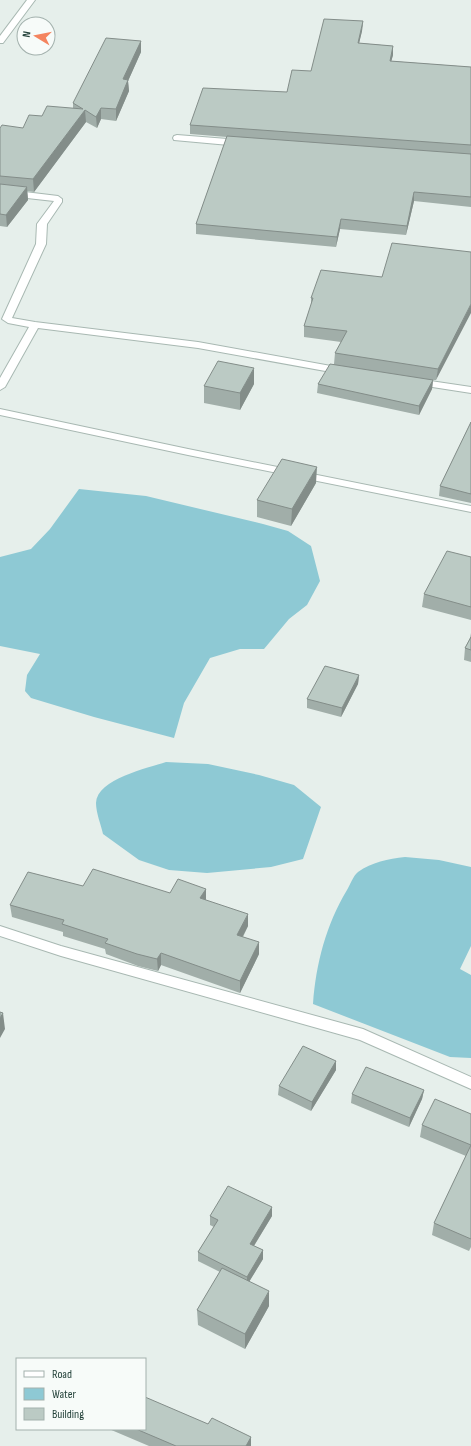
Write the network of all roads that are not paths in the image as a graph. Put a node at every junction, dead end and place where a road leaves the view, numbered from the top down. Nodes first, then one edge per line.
1 (31, 0) edge
2 (0, 41) edge
3 (177, 138) dead end
4 (247, 143) edge
5 (0, 192) edge
6 (35, 325) junction
7 (349, 372) edge
8 (410, 381) edge
9 (0, 387) edge
10 (471, 390) edge
11 (0, 412) edge
12 (471, 509) edge
13 (0, 931) edge
14 (471, 1083) edge

1 - 2 street
3 - 4 street
5 - 6 street
6 - 7 street
6 - 9 street
8 - 10 street
11 - 12 street
13 - 14 street

